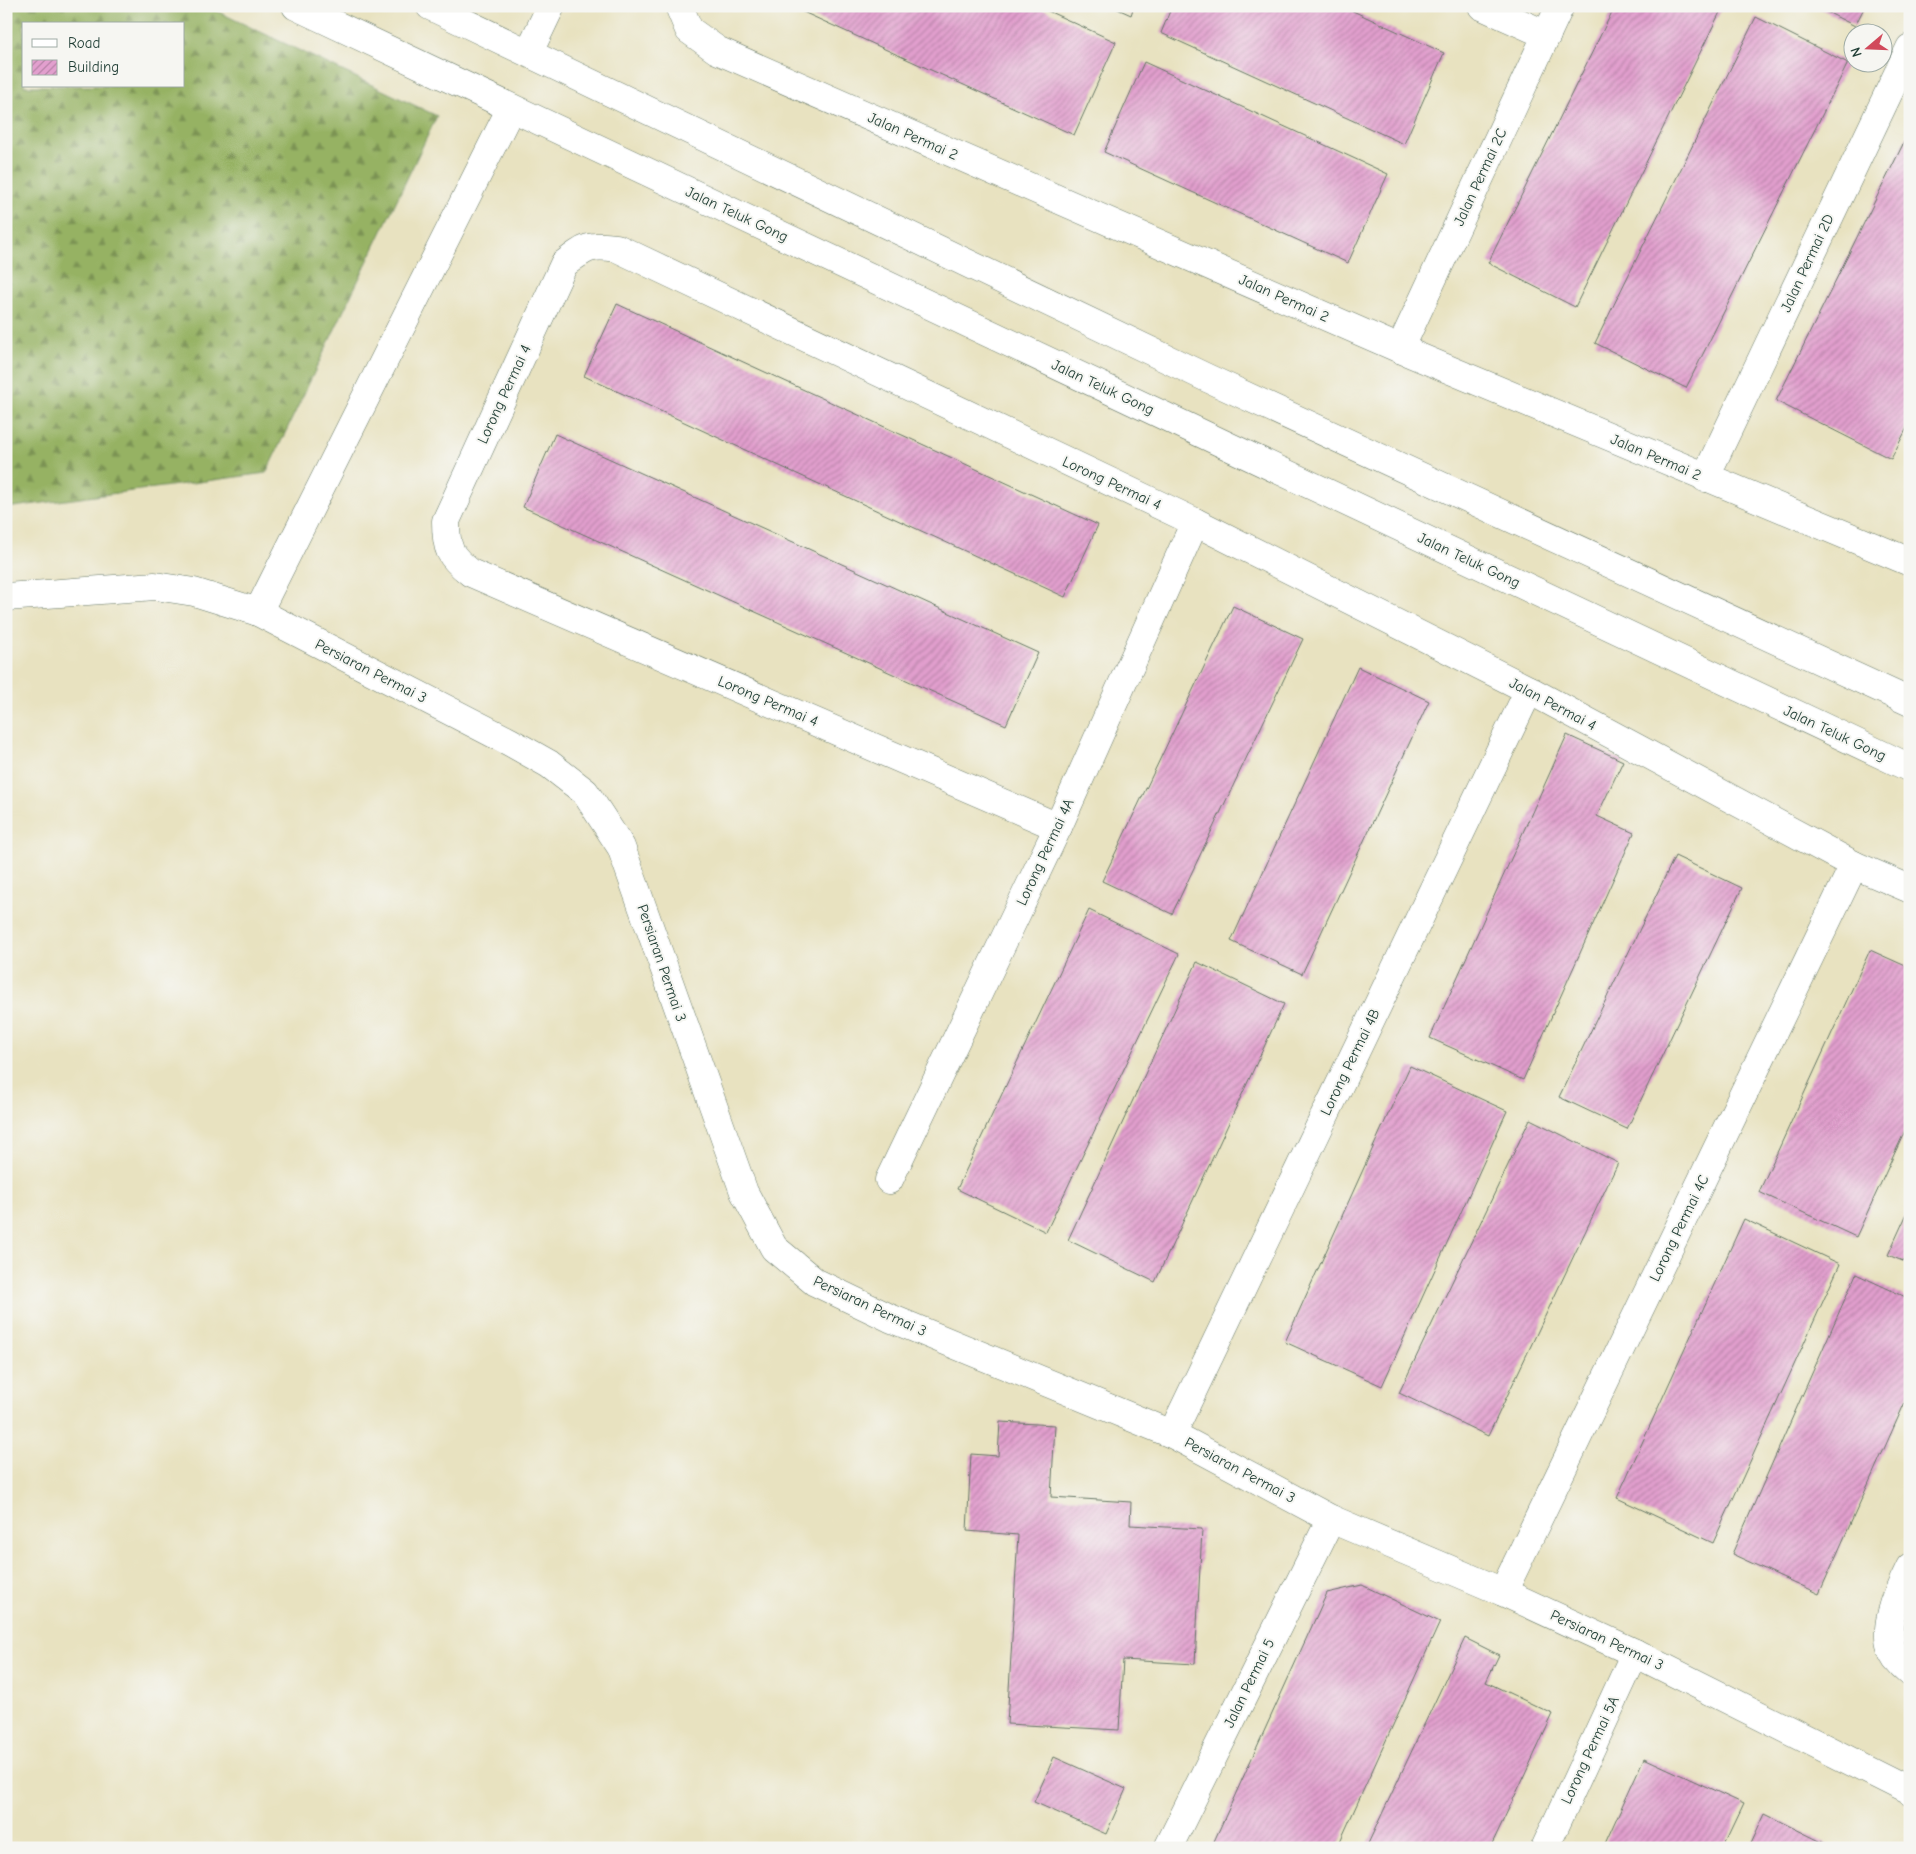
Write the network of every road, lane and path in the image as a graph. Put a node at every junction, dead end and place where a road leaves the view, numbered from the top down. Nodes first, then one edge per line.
1 (296, 6) edge
2 (430, 6) edge
3 (551, 6) edge
4 (679, 6) edge
5 (1482, 6) edge
6 (1560, 6) edge
7 (1547, 35) junction
8 (1910, 48) edge
9 (529, 52) junction
10 (511, 108) junction
11 (1400, 349) junction
12 (1705, 478) junction
13 (1194, 522) junction
14 (1910, 562) edge
15 (6, 597) edge
16 (258, 612) junction
17 (1529, 690) junction
18 (1910, 702) edge
19 (1910, 768) edge
20 (1058, 827) junction
21 (1854, 865) junction
22 (1910, 889) edge
23 (889, 1180) dead end
24 (1172, 1434) junction
25 (1331, 1519) junction
26 (1910, 1567) edge
27 (1503, 1592) junction
28 (1635, 1653) junction
29 (1910, 1673) edge
30 (1910, 1791) edge
31 (1168, 1848) edge
32 (1545, 1848) edge

1 - 10 street, Jalan Teluk Gong
2 - 9 street
3 - 9 street
4 - 11 street, Jalan Permai 2
5 - 7 street
6 - 7 street, Jalan Permai 2C
7 - 11 street, Jalan Permai 2C
8 - 12 street, Jalan Permai 2D
9 - 18 street
10 - 16 street
10 - 19 street, Jalan Teluk Gong
11 - 12 street, Jalan Permai 2
12 - 14 street, Jalan Permai 2
13 - 17 street, Jalan Permai 4
13 - 20 street, Lorong Permai 4A
13 - 20 street, Lorong Permai 4
15 - 16 street, Persiaran Permai 3
16 - 24 street, Persiaran Permai 3
17 - 21 street, Jalan Permai 4
17 - 24 street, Lorong Permai 4B
20 - 23 street, Lorong Permai 4A
21 - 22 street, Jalan Permai 4
21 - 27 street, Lorong Permai 4C
24 - 25 street, Persiaran Permai 3
25 - 27 street, Persiaran Permai 3
25 - 31 street, Jalan Permai 5
26 - 29 street
27 - 28 street, Persiaran Permai 3
28 - 30 street, Persiaran Permai 3
28 - 32 street, Lorong Permai 5A

